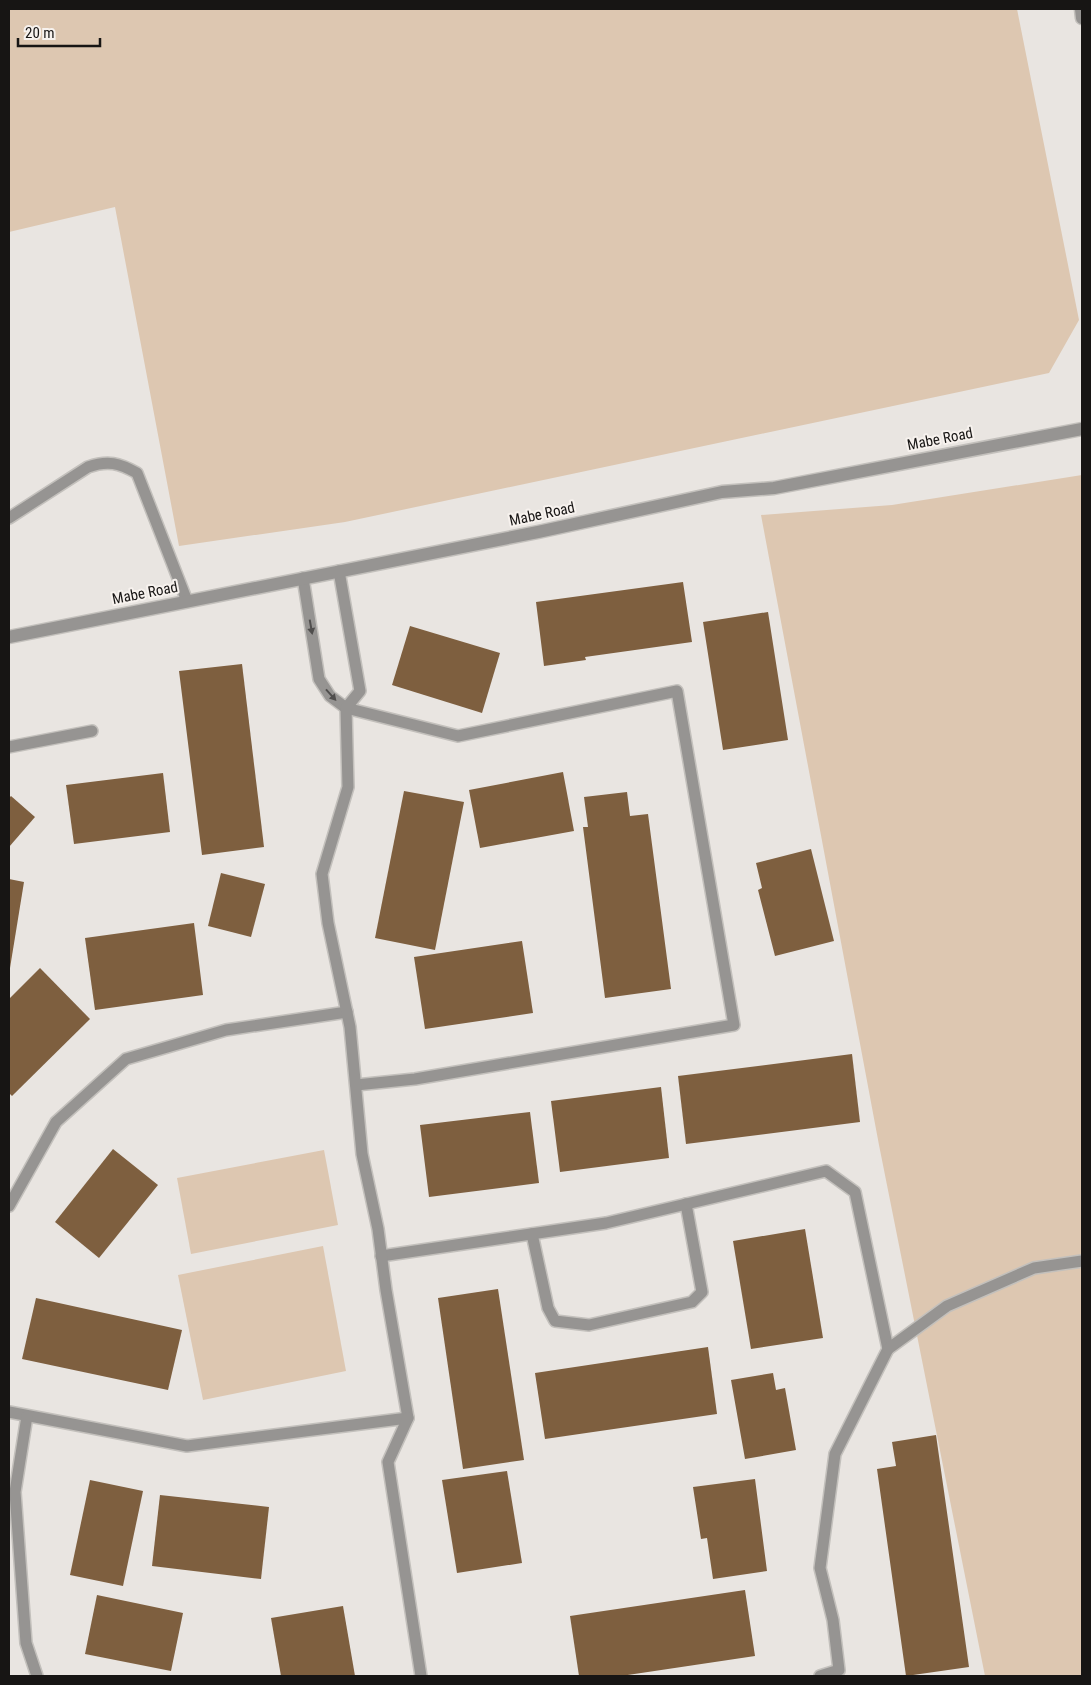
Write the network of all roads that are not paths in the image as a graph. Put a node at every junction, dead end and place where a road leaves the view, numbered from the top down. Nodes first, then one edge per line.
1 (1081, 9) edge
2 (1082, 18) edge
3 (1082, 429) edge
4 (9, 518) edge
5 (339, 571) junction
6 (303, 578) junction
7 (187, 601) junction
8 (9, 637) edge
9 (346, 708) junction
10 (92, 731) dead end
11 (9, 746) edge
12 (347, 1012) junction
13 (356, 1085) junction
14 (12, 1188) edge
15 (686, 1204) junction
16 (9, 1206) edge
17 (532, 1234) junction
18 (381, 1256) junction
19 (1082, 1262) edge
20 (888, 1349) junction
21 (9, 1412) edge
22 (27, 1416) junction
23 (408, 1418) junction
24 (37, 1676) edge
25 (421, 1676) edge
26 (820, 1676) edge

1 - 2 street
3 - 5 street, Mabe Road
4 - 7 lane
5 - 6 street, Mabe Road
5 - 9 lane
6 - 7 street, Mabe Road
6 -> 9 lane
7 - 8 street, Mabe Road
9 - 12 lane
9 - 13 lane
10 - 11 lane
12 - 13 lane
12 - 14 lane
13 - 18 lane
14 - 16 lane
15 - 17 lane
15 - 17 lane
15 - 20 lane
17 - 18 lane
18 - 23 lane
19 - 20 lane
20 - 26 lane
21 - 22 lane
22 - 23 lane
22 - 24 lane
23 - 25 lane

